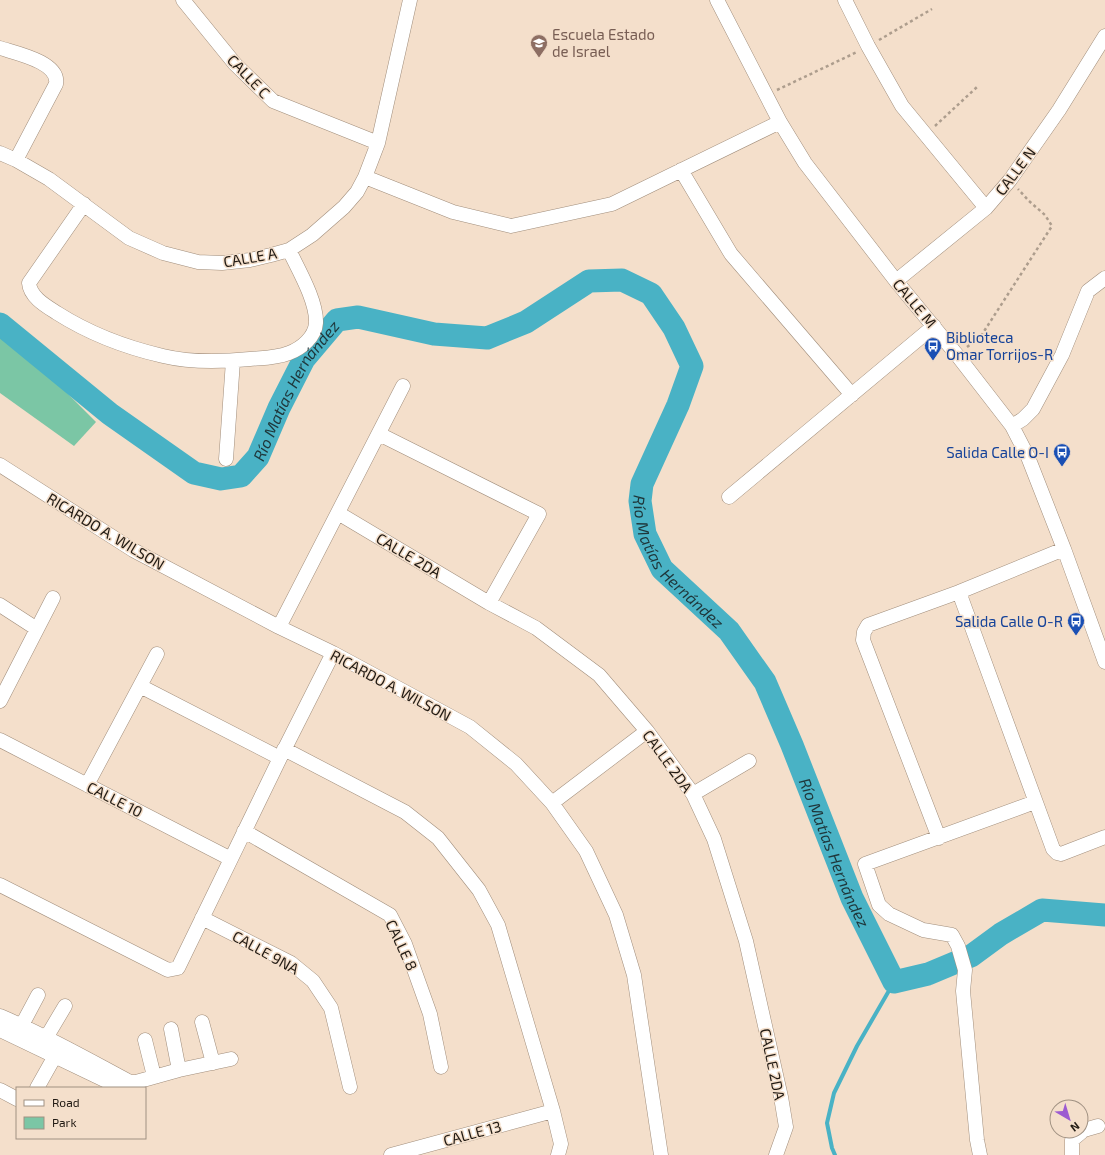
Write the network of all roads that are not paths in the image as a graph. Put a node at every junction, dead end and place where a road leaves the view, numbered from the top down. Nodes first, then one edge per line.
1 (183, 0) edge
2 (717, 0) edge
3 (845, 0) edge
4 (406, 1) edge
5 (1105, 36) edge
6 (0, 48) edge
7 (780, 122) junction
8 (378, 143) junction
9 (0, 153) edge
10 (16, 160) junction
11 (681, 170) junction
12 (366, 177) junction
13 (84, 204) junction
14 (986, 208) junction
15 (289, 250) junction
16 (1105, 278) edge
17 (896, 281) junction
18 (934, 326) junction
19 (233, 361) junction
20 (403, 386) dead end
21 (852, 395) junction
22 (1012, 426) junction
23 (379, 434) junction
24 (226, 459) dead end
25 (0, 465) edge
26 (729, 498) dead end
27 (338, 513) junction
28 (1064, 549) junction
29 (958, 592) junction
30 (53, 598) dead end
31 (489, 603) junction
32 (0, 605) edge
33 (279, 627) junction
34 (37, 629) junction
35 (333, 653) junction
36 (157, 654) dead end
37 (1105, 662) edge
38 (140, 686) junction
39 (0, 701) edge
40 (647, 731) junction
41 (0, 740) edge
42 (282, 754) junction
43 (749, 761) dead end
44 (87, 785) junction
45 (693, 794) junction
46 (1035, 802) junction
47 (552, 803) junction
48 (244, 831) junction
49 (1105, 837) edge
50 (939, 838) junction
51 (230, 859) junction
52 (0, 885) edge
53 (202, 918) junction
54 (38, 994) dead end
55 (65, 1006) dead end
56 (0, 1016) edge
57 (202, 1022) dead end
58 (22, 1026) junction
59 (171, 1029) dead end
60 (0, 1030) edge
61 (46, 1038) junction
62 (145, 1040) dead end
63 (55, 1056) junction
64 (232, 1059) dead end
65 (213, 1063) junction
66 (441, 1067) dead end
67 (179, 1070) junction
68 (154, 1076) junction
69 (126, 1086) edge
70 (38, 1087) edge
71 (350, 1087) dead end
72 (0, 1090) edge
73 (16, 1099) edge
74 (553, 1111) junction
75 (1098, 1126) dead end
76 (391, 1155) edge
77 (558, 1155) edge
78 (661, 1155) edge
79 (776, 1155) edge
80 (980, 1155) edge
81 (1072, 1155) edge

1 - 8 street, CALLE C
2 - 7 street, CALLE M
3 - 14 street
4 - 8 street, CALLE A
5 - 14 street, CALLE N
6 - 10 street
7 - 11 street
7 - 17 street, CALLE M
8 - 12 street, CALLE A
9 - 10 street, CALLE A
10 - 13 street, CALLE A
11 - 12 street
11 - 21 street
12 - 15 street, CALLE A
13 - 15 street, CALLE A
13 - 19 street
14 - 17 street, CALLE N
15 - 19 street
16 - 22 street
17 - 18 street, CALLE M
18 - 21 street
18 - 22 street, CALLE M
19 - 24 street
20 - 23 street
21 - 26 street
22 - 28 street, CALLE M
23 - 27 street
23 - 31 street
25 - 33 street, RICARDO A. WILSON
27 - 31 street, CALLE 2DA
27 - 33 street
28 - 29 street
28 - 37 street, CALLE M
29 - 46 street
29 - 50 street
30 - 34 street
31 - 40 street, CALLE 2DA
32 - 34 street
33 - 35 street, RICARDO A. WILSON
34 - 39 street
35 - 42 street
35 - 47 street, RICARDO A. WILSON
36 - 38 street
38 - 42 street
38 - 44 street
40 - 45 street, CALLE 2DA
40 - 47 street
41 - 44 street, CALLE 10
42 - 48 street
42 - 74 street
43 - 45 street
44 - 51 street, CALLE 10
45 - 79 street, CALLE 2DA
46 - 49 street
46 - 50 street
47 - 78 street, RICARDO A. WILSON
48 - 51 street
48 - 66 street, CALLE 8
50 - 80 street
51 - 53 street
52 - 53 street
53 - 71 street, CALLE 9NA
54 - 58 street
55 - 61 street
56 - 58 street
57 - 65 street
58 - 61 street
59 - 67 street
60 - 63 street
61 - 69 street
62 - 68 street
63 - 69 street
63 - 70 street
64 - 65 street
65 - 67 street
67 - 68 street
68 - 69 street
72 - 73 street
74 - 76 street, CALLE 13
74 - 77 street
75 - 81 street

